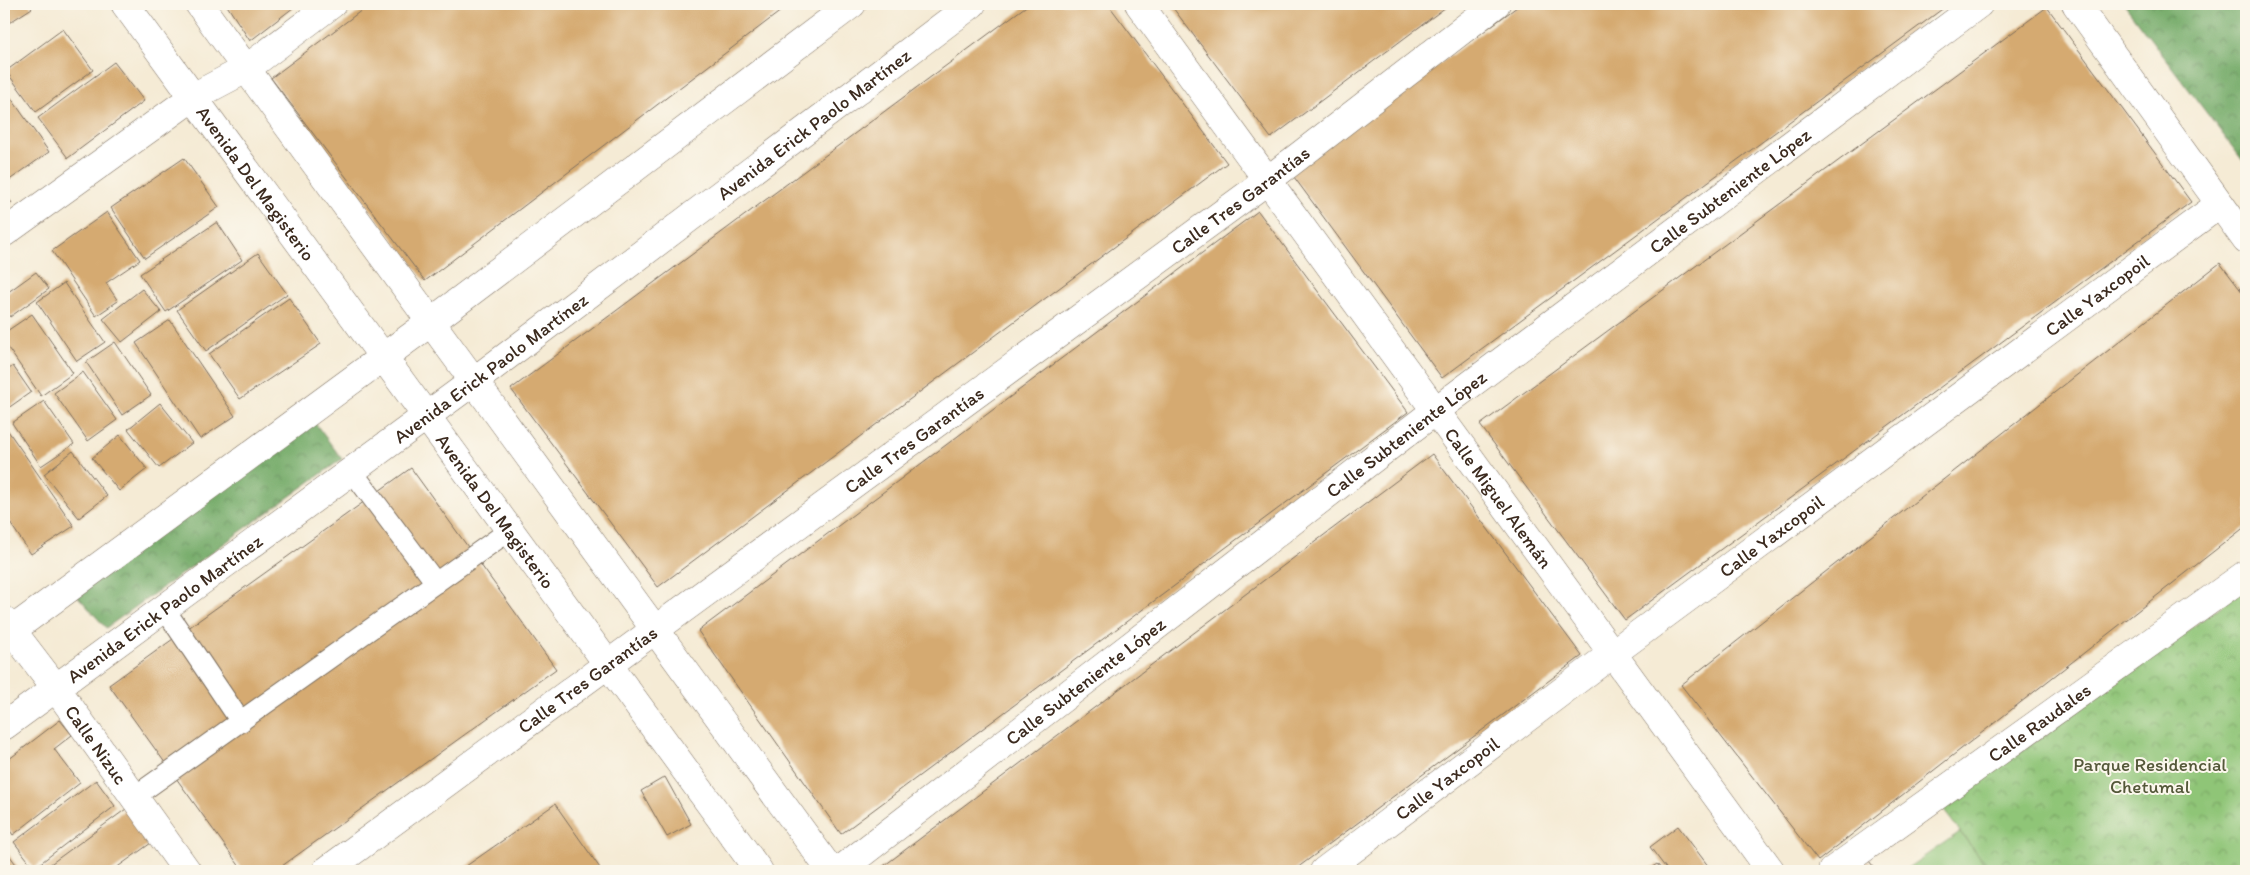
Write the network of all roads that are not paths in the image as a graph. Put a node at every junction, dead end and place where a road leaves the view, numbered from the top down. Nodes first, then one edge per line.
1 (125, 4) edge
2 (199, 4) edge
3 (332, 4) edge
4 (852, 4) edge
5 (972, 4) edge
6 (1139, 4) edge
7 (1496, 4) edge
8 (1979, 4) edge
9 (2076, 4) edge
10 (246, 69) junction
11 (193, 97) junction
12 (1268, 180) junction
13 (2220, 204) junction
14 (4, 233) edge
15 (2246, 240) edge
16 (431, 322) junction
17 (384, 357) junction
18 (474, 381) junction
19 (1435, 410) junction
20 (426, 416) junction
21 (352, 470) junction
22 (510, 530) junction
23 (2246, 574) edge
24 (436, 583) junction
25 (164, 608) junction
26 (655, 628) junction
27 (6, 629) edge
28 (1612, 653) junction
29 (608, 664) junction
30 (56, 688) junction
31 (241, 722) junction
32 (4, 726) edge
33 (134, 797) junction
34 (187, 871) edge
35 (326, 871) edge
36 (759, 871) edge
37 (831, 871) edge
38 (839, 871) edge
39 (1324, 871) edge
40 (1771, 871) edge
41 (1832, 871) edge

1 - 11 street, Avenida Del Magisterio
2 - 10 street
3 - 10 street
4 - 16 street
5 - 18 street, Avenida Erick Paolo Martínez
6 - 12 street, Calle Miguel Alemán
7 - 12 street, Calle Tres Garantías
8 - 19 street, Calle Subteniente López
9 - 13 street
10 - 11 street
10 - 16 street
11 - 14 street
11 - 17 street, Avenida Del Magisterio
12 - 19 street, Calle Miguel Alemán
12 - 26 street, Calle Tres Garantías
13 - 15 street
13 - 28 street, Calle Yaxcopoil
16 - 17 street
16 - 18 street
17 - 20 street, Avenida Del Magisterio
17 - 27 street
18 - 20 street, Avenida Erick Paolo Martínez
18 - 26 street
19 - 28 street, Calle Miguel Alemán
19 - 38 street, Calle Subteniente López
20 - 21 street, Avenida Erick Paolo Martínez
20 - 22 street, Avenida Del Magisterio
21 - 24 lane
21 - 25 street, Avenida Erick Paolo Martínez
22 - 24 lane
22 - 29 street, Avenida Del Magisterio
23 - 41 street, Calle Raudales
24 - 31 lane
25 - 30 street, Avenida Erick Paolo Martínez
25 - 31 lane
26 - 29 street, Calle Tres Garantías
26 - 37 street
27 - 30 street, Calle Nizuc
28 - 39 street, Calle Yaxcopoil
28 - 40 street, Calle Miguel Alemán
29 - 35 street, Calle Tres Garantías
29 - 36 street, Avenida Del Magisterio
30 - 32 street, Avenida Erick Paolo Martínez
30 - 33 street, Calle Nizuc
31 - 33 lane
33 - 34 street, Calle Nizuc

